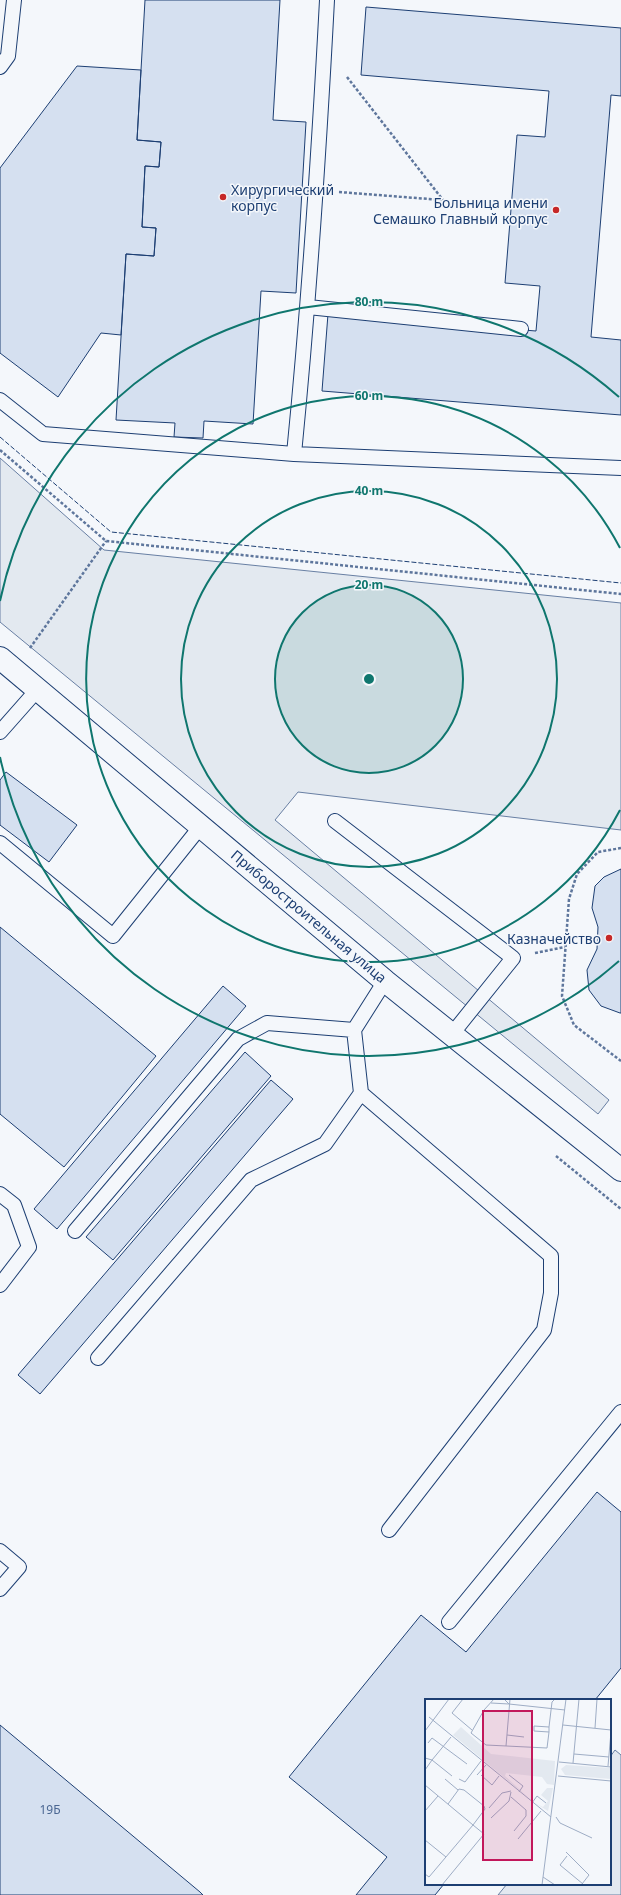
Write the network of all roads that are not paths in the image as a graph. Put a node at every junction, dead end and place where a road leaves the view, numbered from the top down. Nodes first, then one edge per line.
1 (14, 0) edge
2 (327, 0) edge
3 (0, 66) edge
4 (308, 306) junction
5 (521, 329) dead end
6 (0, 400) edge
7 (294, 454) junction
8 (621, 468) edge
9 (7, 664) edge
10 (38, 689) junction
11 (0, 732) edge
12 (335, 821) dead end
13 (201, 826) junction
14 (0, 843) edge
15 (385, 981) junction
16 (354, 1030) junction
17 (452, 1034) junction
18 (361, 1093) junction
19 (619, 1165) edge
20 (0, 1194) edge
21 (75, 1231) dead end
22 (0, 1285) edge
23 (98, 1358) dead end
24 (621, 1412) edge
25 (389, 1530) dead end
26 (0, 1551) edge
27 (0, 1589) edge
28 (449, 1622) dead end

1 - 3 lane
2 - 4 lane
4 - 5 lane
4 - 7 lane
6 - 7 lane
7 - 8 lane
9 - 10 street, Приборостроительная улица
10 - 11 lane
10 - 13 street, Приборостроительная улица
12 - 17 lane
13 - 14 lane
13 - 15 street, Приборостроительная улица
15 - 16 lane
15 - 17 street, Приборостроительная улица
16 - 18 lane
16 - 21 lane
17 - 19 street, Приборостроительная улица
18 - 23 lane
18 - 25 lane
20 - 22 lane
24 - 28 lane
26 - 27 lane

